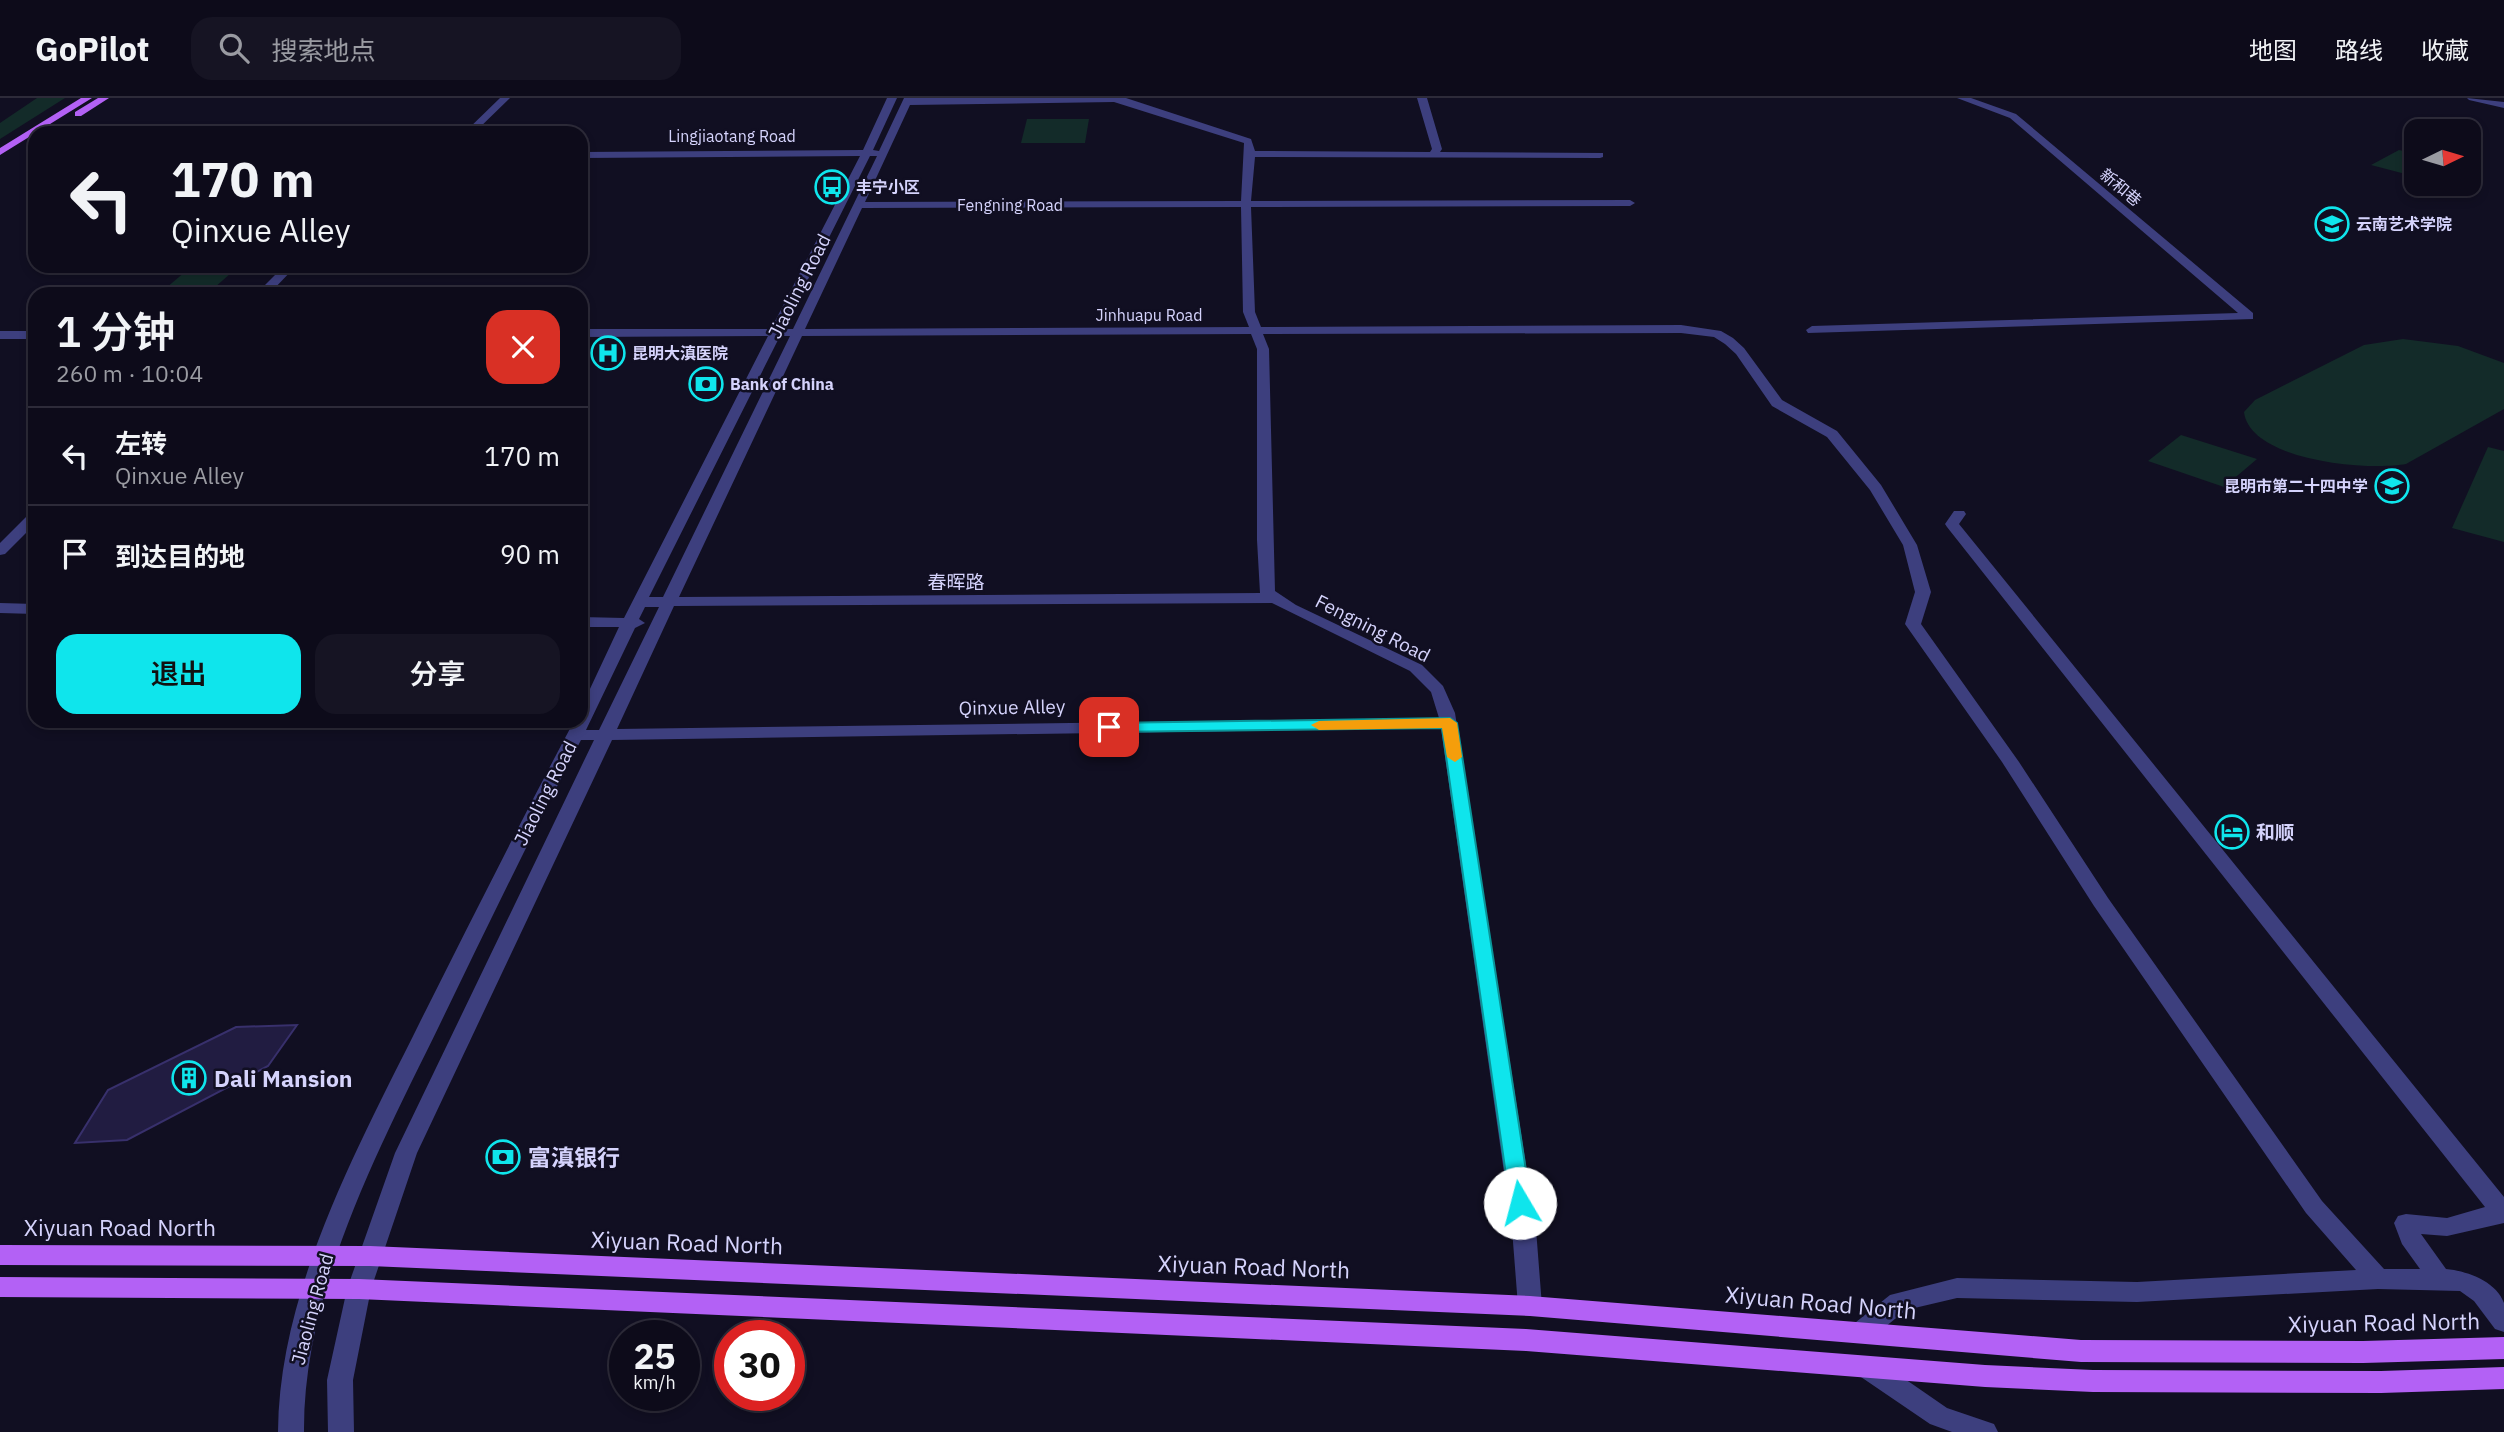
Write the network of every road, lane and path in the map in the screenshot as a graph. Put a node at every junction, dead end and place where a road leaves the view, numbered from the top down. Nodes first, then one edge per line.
1 (87, 98) edge
2 (104, 98) edge
3 (505, 98) edge
4 (1422, 98) edge
5 (1962, 98) edge
6 (2472, 98) edge
7 (2490, 98) edge
8 (903, 99) edge
9 (1114, 99) edge
10 (2504, 103) edge
11 (42, 126) edge
12 (60, 126) edge
13 (476, 126) edge
14 (28, 135) edge
15 (28, 147) edge
16 (0, 152) edge
17 (866, 153) junction
18 (883, 153) junction
19 (1252, 154) junction
20 (588, 155) edge
21 (1432, 155) junction
22 (1600, 155) dead end
23 (0, 165) edge
24 (1630, 203) dead end
25 (1246, 204) junction
26 (859, 205) junction
27 (283, 273) edge
28 (269, 287) edge
29 (1255, 330) junction
30 (1812, 330) dead end
31 (776, 332) junction
32 (797, 332) junction
33 (588, 333) edge
34 (0, 335) edge
35 (28, 335) edge
36 (1959, 513) dead end
37 (28, 523) edge
38 (0, 551) edge
39 (1272, 598) junction
40 (639, 602) junction
41 (668, 602) junction
42 (0, 608) edge
43 (28, 609) edge
44 (588, 622) edge
45 (629, 623) junction
46 (657, 624) junction
47 (588, 708) edge
48 (1450, 723) junction
49 (578, 728) edge
50 (575, 735) junction
51 (605, 735) junction
52 (2503, 1213) edge
53 (0, 1255) edge
54 (370, 1256) junction
55 (324, 1257) junction
56 (2378, 1279) junction
57 (2440, 1279) junction
58 (0, 1287) edge
59 (314, 1287) junction
60 (359, 1289) junction
61 (1530, 1306) junction
62 (2504, 1322) edge
63 (1860, 1333) junction
64 (2504, 1348) edge
65 (1864, 1365) junction
66 (2504, 1378) edge
67 (291, 1432) edge
68 (341, 1432) edge
69 (1985, 1432) edge

1 - 11 main road
2 - 12 main road
3 - 13 street
4 - 21 street
5 - 30 street, 新和巷
6 - 10 street
7 - 10 street
8 - 9 street
8 - 17 street, Jiaoling Road
8 - 18 street, Jiaoling Road
9 - 19 street
14 - 16 main road
15 - 23 main road
17 - 18 street, Lingjiaotang Road
17 - 20 street, Lingjiaotang Road
17 - 31 street, Jiaoling Road
18 - 26 street, Jiaoling Road
19 - 21 street
19 - 25 street
21 - 22 street
24 - 25 street, Fengning Road
25 - 26 street, Fengning Road
25 - 29 street
26 - 32 street, Jiaoling Road
27 - 28 street
29 - 32 street, Jinhuapu Road
29 - 39 street
29 - 56 street, Jinhuapu Road
31 - 32 street, Jinhuapu Road
31 - 33 street, Jinhuapu Road
31 - 40 street, Jiaoling Road
32 - 41 street, Jiaoling Road
34 - 35 street
36 - 52 street
37 - 38 street
39 - 41 street, 春晖路
39 - 48 street, Fengning Road
40 - 41 street, 春晖路
40 - 45 street, Jiaoling Road
41 - 46 street, Jiaoling Road
42 - 43 street
44 - 45 street
45 - 46 street
45 - 47 street, Jiaoling Road
46 - 51 street, Jiaoling Road
48 - 51 street, Qinxue Alley
48 - 61 street, Fengning Road
49 - 50 street, Jiaoling Road
50 - 51 street, Qinxue Alley
50 - 55 street, Jiaoling Road
51 - 54 street, Jiaoling Road
52 - 57 street
53 - 55 main road, Xiyuan Road North
54 - 55 main road, Xiyuan Road North
54 - 60 street, Jiaoling Road
54 - 61 main road, Xiyuan Road North
55 - 59 street, Jiaoling Road
56 - 57 street
56 - 63 street
57 - 62 street
58 - 59 main road
59 - 60 main road
59 - 67 street, Jiaoling Road
60 - 65 main road
60 - 68 street, Jiaoling Road
61 - 63 main road, Xiyuan Road North
63 - 64 main road, Xiyuan Road North
65 - 66 main road
65 - 69 street

